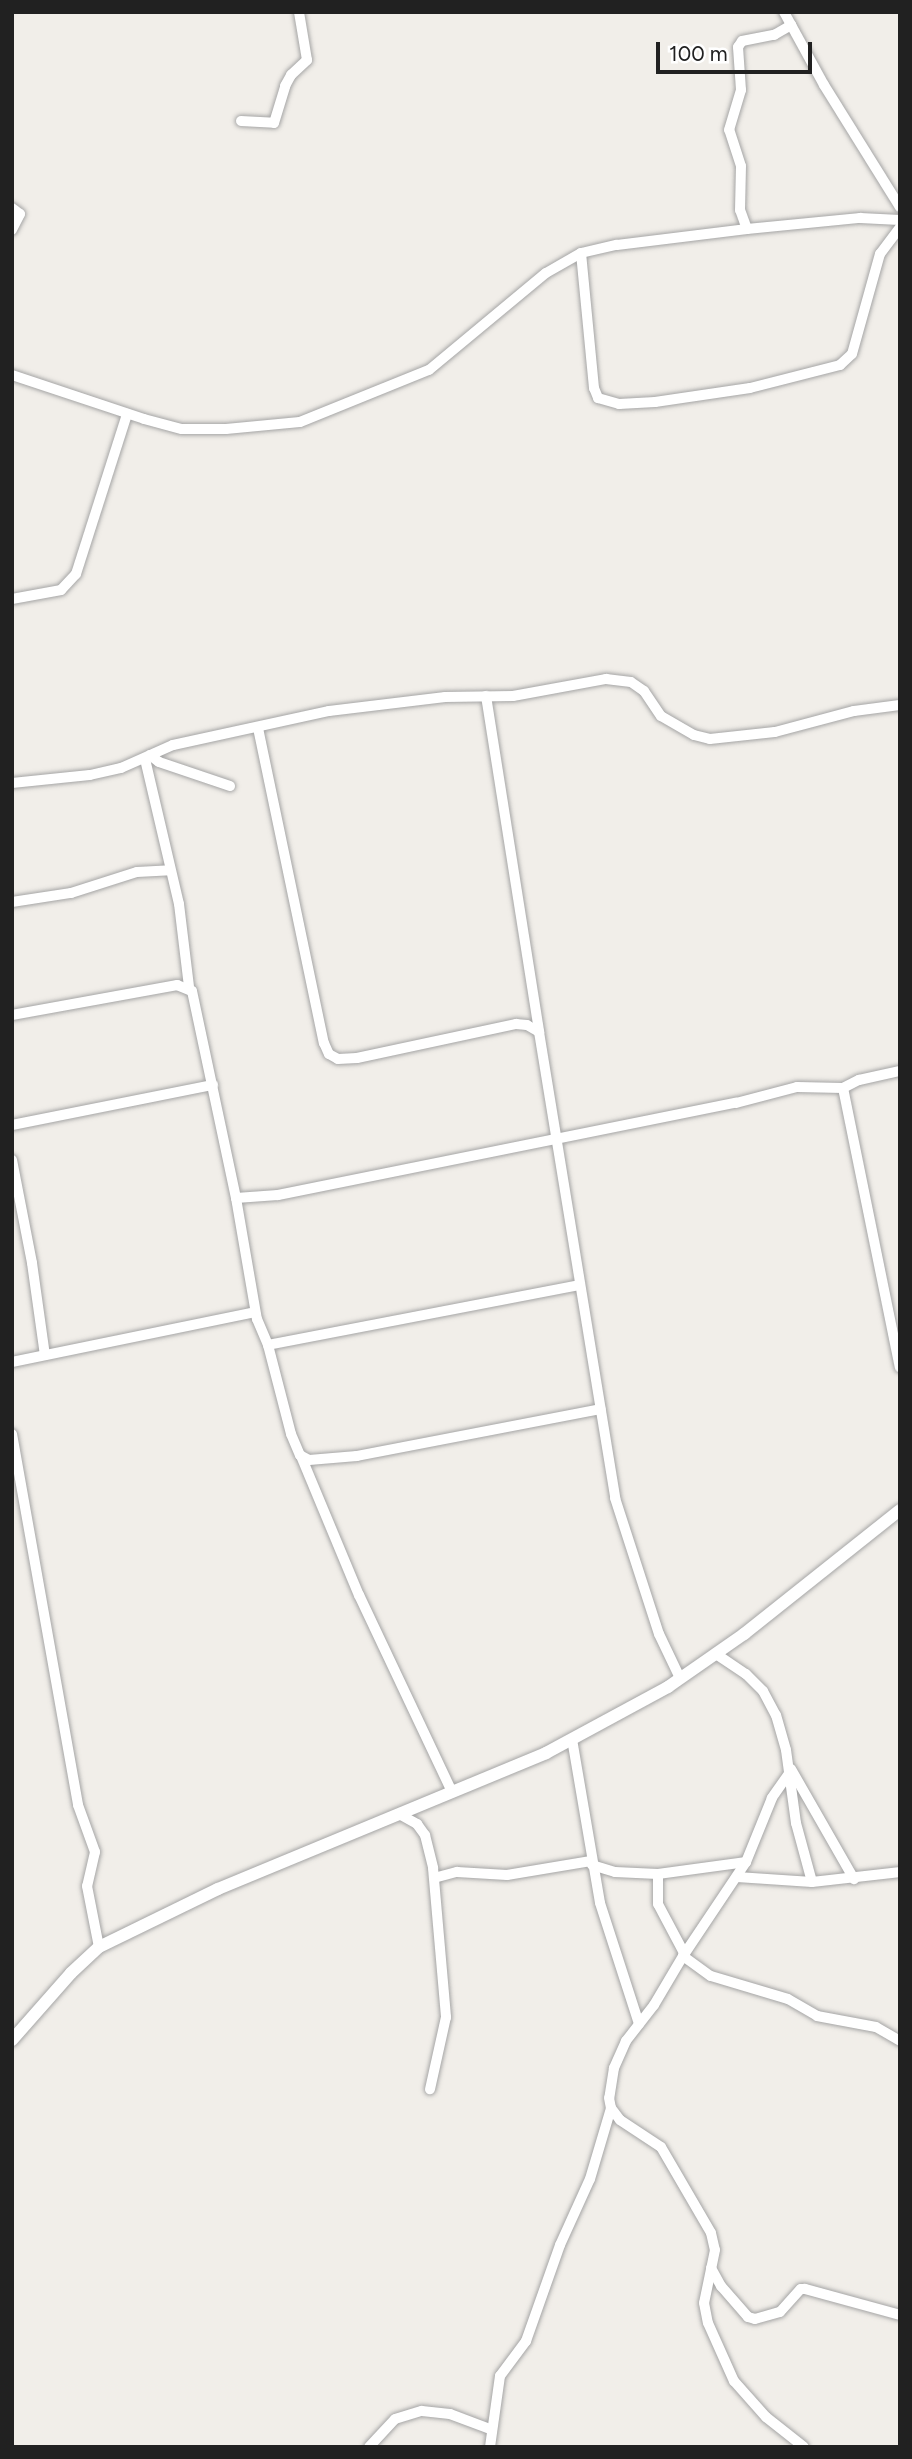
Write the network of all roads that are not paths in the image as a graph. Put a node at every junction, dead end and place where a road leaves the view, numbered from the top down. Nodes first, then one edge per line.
1 (299, 12) edge
2 (784, 12) edge
3 (791, 25) junction
4 (241, 121) dead end
5 (900, 207) edge
6 (12, 208) edge
7 (900, 220) edge
8 (900, 227) edge
9 (747, 229) junction
10 (12, 230) edge
11 (581, 253) junction
12 (12, 375) edge
13 (127, 414) junction
14 (12, 600) edge
15 (486, 696) junction
16 (900, 705) edge
17 (258, 728) junction
18 (148, 757) junction
19 (12, 783) edge
20 (230, 786) dead end
21 (170, 870) junction
22 (12, 902) edge
23 (189, 987) junction
24 (12, 1015) edge
25 (539, 1032) junction
26 (900, 1071) edge
27 (213, 1085) junction
28 (842, 1088) junction
29 (12, 1125) edge
30 (555, 1139) junction
31 (12, 1160) edge
32 (236, 1198) junction
33 (579, 1285) junction
34 (255, 1312) junction
35 (268, 1345) junction
36 (45, 1355) junction
37 (12, 1362) edge
38 (900, 1367) edge
39 (600, 1409) junction
40 (12, 1434) edge
41 (300, 1455) junction
42 (900, 1510) edge
43 (716, 1654) junction
44 (680, 1678) junction
45 (572, 1739) junction
46 (789, 1769) junction
47 (451, 1790) junction
48 (399, 1814) junction
49 (746, 1862) junction
50 (592, 1863) junction
51 (900, 1872) edge
52 (658, 1874) junction
53 (737, 1877) junction
54 (434, 1878) junction
55 (854, 1879) junction
56 (812, 1882) junction
57 (99, 1947) junction
58 (684, 1954) junction
59 (639, 2024) junction
60 (12, 2040) edge
61 (900, 2042) edge
62 (429, 2089) dead end
63 (611, 2108) junction
64 (711, 2268) junction
65 (900, 2315) edge
66 (490, 2429) junction
67 (369, 2447) edge
68 (490, 2447) edge
69 (804, 2447) edge

1 - 4 street
2 - 3 street
3 - 5 street
3 - 9 street
6 - 10 street
7 - 9 street
8 - 11 street
9 - 11 street
11 - 13 street
12 - 13 street
13 - 14 street
15 - 16 street
15 - 17 street
15 - 25 street
17 - 18 street
17 - 25 street
18 - 19 street
18 - 20 street
18 - 21 street
21 - 22 street
21 - 23 street
23 - 24 street
23 - 27 street
25 - 30 street
26 - 28 street
27 - 29 street
27 - 32 street
28 - 30 street
28 - 38 street
30 - 32 street
30 - 33 street
31 - 36 street
32 - 34 street
33 - 35 street
33 - 39 street
34 - 35 street
34 - 36 street
35 - 41 street
36 - 37 street
39 - 41 street
39 - 44 street
40 - 57 street
41 - 47 street
42 - 43 street
43 - 44 street
43 - 46 street
44 - 45 street
45 - 47 street
45 - 50 street
46 - 49 street
46 - 55 street
46 - 56 street
47 - 48 street
48 - 54 street
48 - 57 street
49 - 52 street
49 - 53 street
50 - 52 street
50 - 54 street
50 - 59 street
51 - 55 street
52 - 58 street
53 - 56 street
53 - 58 street
54 - 62 street
55 - 56 street
57 - 60 street
58 - 59 street
58 - 61 street
59 - 63 street
63 - 64 street
63 - 66 street
64 - 65 street
64 - 69 street
66 - 67 street
66 - 68 street

